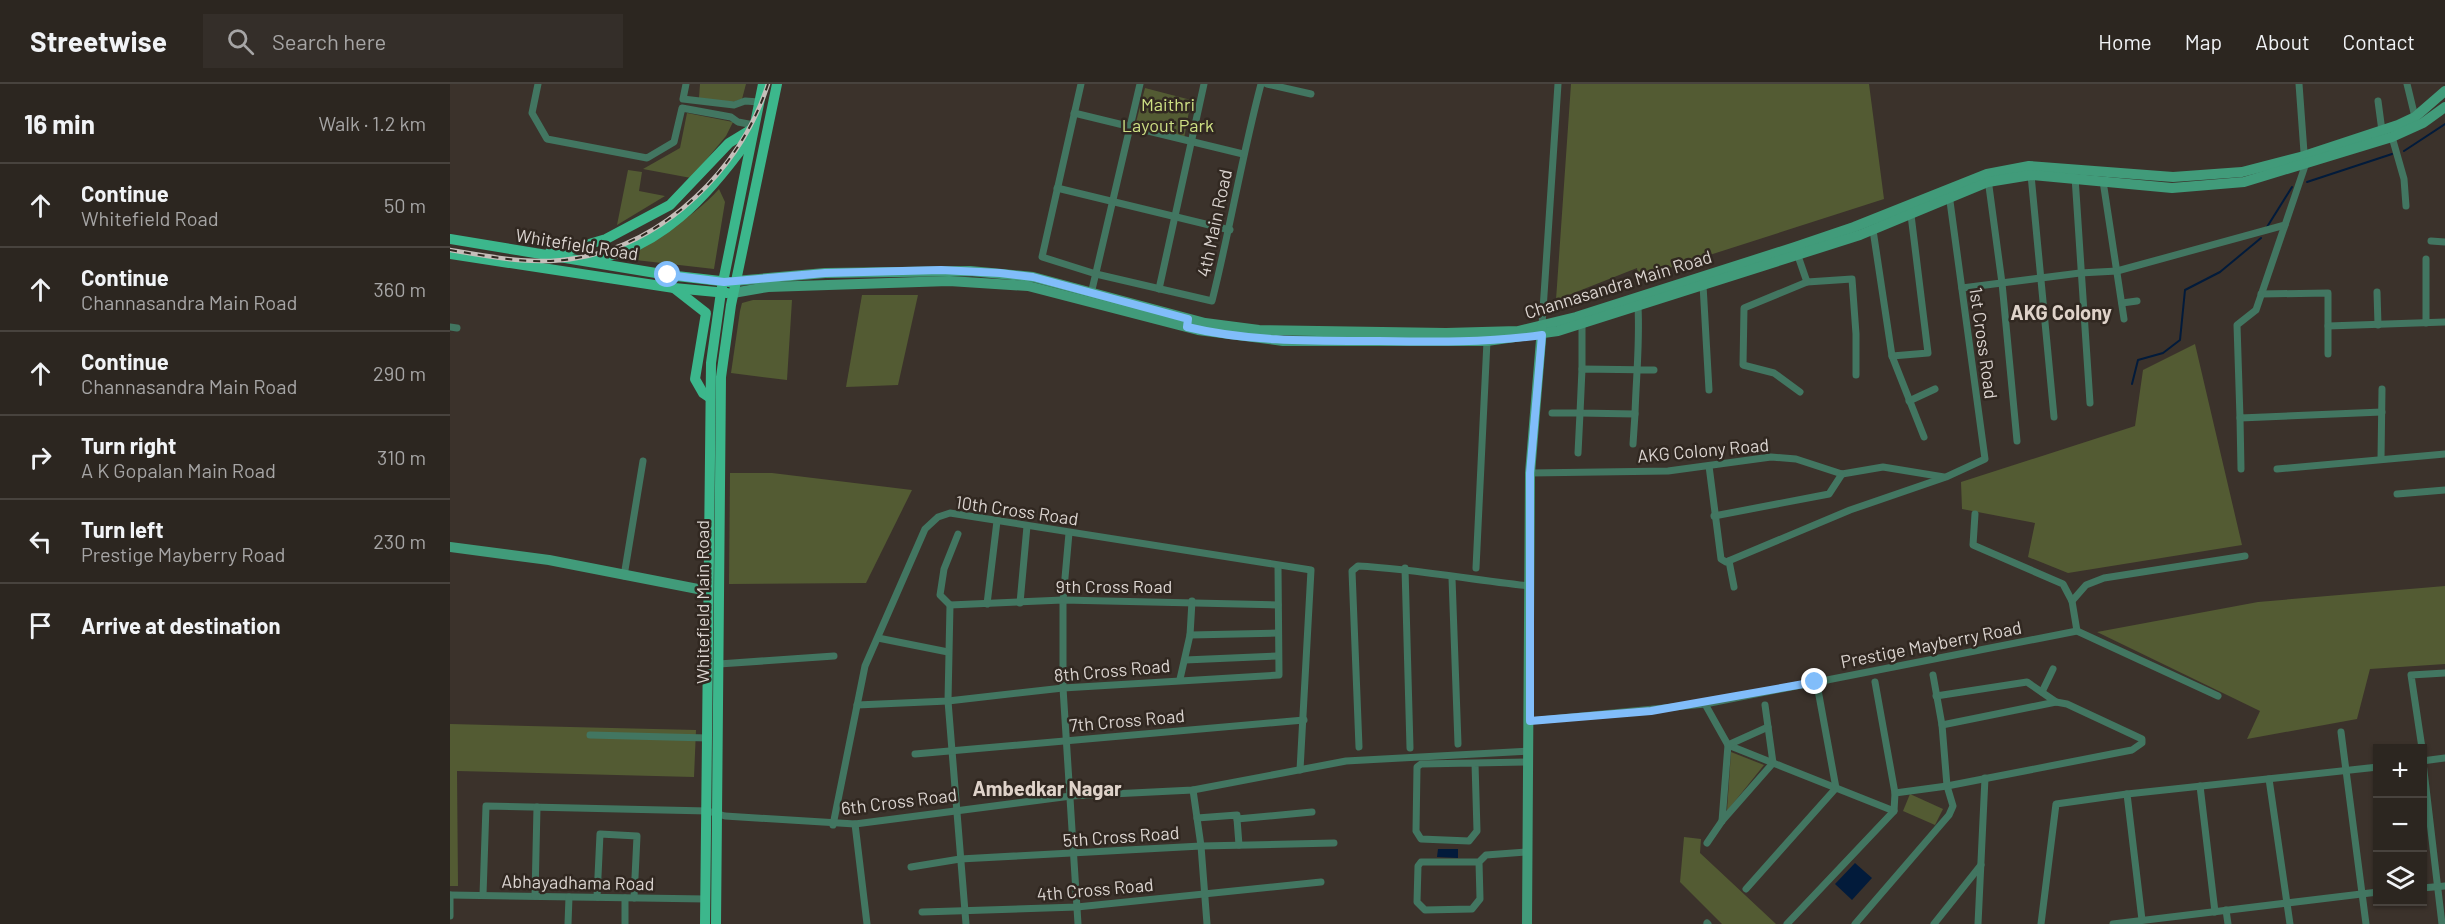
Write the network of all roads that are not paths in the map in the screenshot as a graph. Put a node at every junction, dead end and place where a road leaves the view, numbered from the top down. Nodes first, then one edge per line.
1 (537, 84) edge
2 (686, 84) edge
3 (763, 84) edge
4 (777, 84) edge
5 (1081, 84) edge
6 (1140, 84) edge
7 (1204, 84) edge
8 (1261, 84) edge
9 (1266, 84) edge
10 (1558, 84) edge
11 (2298, 84) edge
12 (2407, 84) edge
13 (2445, 91) edge
14 (1311, 94) dead end
15 (683, 99) junction
16 (2378, 101) dead end
17 (759, 102) junction
18 (734, 105) junction
19 (2445, 107) edge
20 (682, 108) junction
21 (1074, 113) junction
22 (731, 117) junction
23 (2415, 117) junction
24 (1130, 126) junction
25 (752, 130) junction
26 (2382, 131) junction
27 (2392, 137) junction
28 (1191, 142) junction
29 (1243, 154) junction
30 (2305, 161) junction
31 (2075, 174) junction
32 (2031, 175) junction
33 (1988, 178) junction
34 (2222, 180) junction
35 (2103, 182) junction
36 (1057, 188) junction
37 (1949, 193) junction
38 (1113, 202) junction
39 (2406, 206) dead end
40 (1911, 215) junction
41 (1175, 217) junction
42 (2285, 225) junction
43 (1230, 230) junction
44 (1873, 230) junction
45 (450, 239) edge
46 (2431, 241) dead end
47 (2445, 242) edge
48 (1797, 251) junction
49 (532, 253) junction
50 (450, 254) edge
51 (2426, 259) dead end
52 (579, 261) junction
53 (2117, 271) junction
54 (2080, 273) junction
55 (1095, 276) junction
56 (2041, 278) junction
57 (1030, 282) junction
58 (1807, 282) junction
59 (2002, 283) junction
60 (1703, 285) junction
61 (728, 287) junction
62 (674, 288) junction
63 (1962, 288) junction
64 (1159, 289) junction
65 (2377, 292) dead end
66 (1091, 294) junction
67 (2261, 294) junction
68 (2137, 301) dead end
69 (2122, 303) junction
70 (1638, 307) junction
71 (2124, 319) dead end
72 (2445, 322) edge
73 (1187, 323) junction
74 (2426, 323) junction
75 (1582, 324) junction
76 (2378, 325) junction
77 (2328, 326) junction
78 (1542, 330) junction
79 (1487, 341) junction
80 (2328, 354) dead end
81 (1892, 356) junction
82 (1582, 369) junction
83 (1636, 370) junction
84 (1654, 370) dead end
85 (1856, 375) dead end
86 (1935, 389) dead end
87 (2382, 389) dead end
88 (1709, 390) dead end
89 (1800, 392) dead end
90 (709, 397) junction
91 (1909, 401) junction
92 (2090, 403) dead end
93 (2382, 412) junction
94 (1552, 413) dead end
95 (1580, 413) junction
96 (1635, 414) junction
97 (2054, 417) dead end
98 (2240, 418) junction
99 (1924, 437) dead end
100 (2017, 441) dead end
101 (1633, 444) dead end
102 (1578, 453) dead end
103 (2445, 454) edge
104 (2381, 459) junction
105 (643, 461) dead end
106 (1709, 466) junction
107 (2241, 469) dead end
108 (2277, 469) dead end
109 (1530, 473) junction
110 (1842, 474) junction
111 (1946, 477) junction
112 (2445, 489) edge
113 (2397, 494) dead end
114 (1975, 514) dead end
115 (1714, 516) junction
116 (713, 521) dead end
117 (998, 521) junction
118 (1027, 526) junction
119 (1069, 532) junction
120 (958, 534) dead end
121 (450, 546) edge
122 (2245, 556) dead end
123 (1729, 561) junction
124 (1278, 566) junction
125 (1405, 568) junction
126 (1476, 568) dead end
127 (624, 576) junction
128 (1452, 578) junction
129 (708, 579) junction
130 (1530, 586) junction
131 (1734, 587) dead end
132 (708, 591) junction
133 (1063, 600) junction
134 (1192, 601) junction
135 (2072, 601) junction
136 (1020, 603) junction
137 (987, 604) junction
138 (1278, 604) junction
139 (950, 605) junction
140 (2077, 631) junction
141 (1278, 633) junction
142 (1190, 635) junction
143 (878, 638) junction
144 (948, 652) junction
145 (834, 656) dead end
146 (1278, 656) junction
147 (1185, 660) junction
148 (719, 664) junction
149 (2053, 669) dead end
150 (2445, 673) edge
151 (1933, 675) dead end
152 (1180, 679) junction
153 (1875, 682) dead end
154 (1063, 688) junction
155 (1818, 690) dead end
156 (2042, 692) junction
157 (1936, 696) junction
158 (2218, 696) dead end
159 (948, 701) junction
160 (2056, 702) junction
161 (1705, 704) junction
162 (857, 705) junction
163 (1765, 705) dead end
164 (1304, 720) junction
165 (1530, 721) junction
166 (1942, 725) junction
167 (1768, 727) junction
168 (2341, 732) dead end
169 (590, 735) dead end
170 (708, 738) junction
171 (1066, 741) junction
172 (1458, 744) dead end
173 (2421, 744) edge
174 (1728, 745) junction
175 (1359, 747) dead end
176 (1410, 748) dead end
177 (953, 751) junction
178 (915, 754) dead end
179 (1528, 756) junction
180 (2427, 758) edge
181 (2445, 758) edge
182 (1475, 763) junction
183 (1773, 763) junction
184 (2373, 768) edge
185 (1300, 770) junction
186 (2348, 771) junction
187 (1985, 778) junction
188 (2270, 779) junction
189 (1947, 786) junction
190 (2200, 786) junction
191 (2427, 786) edge
192 (1836, 788) junction
193 (1193, 790) junction
194 (1895, 793) junction
195 (2127, 794) junction
196 (1071, 796) junction
197 (537, 807) junction
198 (957, 809) junction
199 (1894, 811) junction
200 (712, 812) junction
201 (1312, 812) dead end
202 (1197, 818) junction
203 (1237, 819) junction
204 (1722, 821) junction
205 (855, 824) junction
206 (833, 825) junction
207 (1334, 843) dead end
208 (1707, 843) dead end
209 (1239, 845) junction
210 (1202, 846) junction
211 (1527, 852) junction
212 (1073, 854) junction
213 (960, 859) junction
214 (1479, 862) junction
215 (1982, 864) junction
216 (911, 867) dead end
217 (1321, 882) dead end
218 (2441, 886) edge
219 (1746, 889) dead end
220 (2373, 893) edge
221 (1205, 894) junction
222 (2362, 894) junction
223 (450, 895) edge
224 (483, 896) junction
225 (535, 896) junction
226 (569, 897) junction
227 (597, 897) junction
228 (625, 898) junction
229 (634, 898) junction
230 (706, 899) junction
231 (2288, 903) junction
232 (1077, 907) junction
233 (2226, 910) junction
234 (922, 912) dead end
235 (2215, 912) junction
236 (965, 913) junction
237 (450, 915) edge
238 (2142, 920) junction
239 (568, 924) edge
240 (625, 924) edge
241 (705, 924) edge
242 (716, 924) edge
243 (867, 924) edge
244 (966, 924) edge
245 (1078, 924) edge
246 (1207, 924) edge
247 (1527, 924) edge
248 (1787, 924) edge
249 (1855, 924) edge
250 (1934, 924) edge
251 (1978, 924) edge
252 (2041, 924) edge
253 (2113, 924) edge
254 (2228, 924) edge
255 (2290, 924) edge
256 (2366, 924) edge
257 (2442, 924) edge

1 - 20 street
2 - 15 street
3 - 17 main road
4 - 61 main road
5 - 21 street
6 - 24 street
7 - 28 street
8 - 29 street, 4th Main Road
9 - 14 street
10 - 78 street
11 - 30 street
12 - 23 street
13 - 23 main road, Channasandra Main Road
15 - 18 street
15 - 20 street
16 - 26 street
17 - 18 street
17 - 25 main road
18 - 22 street
19 - 27 main road, Channasandra Main Road
20 - 22 street
21 - 24 street
21 - 36 street
22 - 25 street
23 - 26 main road, Channasandra Main Road
24 - 28 street
24 - 38 street
25 - 49 main road
25 - 52 main road
25 - 61 main road
26 - 30 main road, Channasandra Main Road
27 - 30 main road, Channasandra Main Road
27 - 39 street
28 - 29 street
28 - 41 street
29 - 43 street, 4th Main Road
30 - 34 main road, Channasandra Main Road
30 - 42 street
31 - 32 main road, Channasandra Main Road
31 - 33 main road, Channasandra Main Road
31 - 34 main road, Channasandra Main Road
31 - 35 main road, Channasandra Main Road
31 - 54 street
32 - 33 main road, Channasandra Main Road
32 - 56 street
33 - 37 main road, Channasandra Main Road
33 - 59 street
34 - 35 main road, Channasandra Main Road
35 - 53 street
36 - 38 street
36 - 55 street, 4th Main Road
37 - 40 main road, Channasandra Main Road
37 - 48 main road, Channasandra Main Road
37 - 63 street, 1st Cross Road
38 - 41 street
38 - 55 street
40 - 44 main road, Channasandra Main Road
40 - 81 street
41 - 43 street
41 - 64 street
42 - 53 street
42 - 67 street
43 - 64 street, 4th Main Road
44 - 48 main road, Channasandra Main Road
44 - 81 street
45 - 49 main road, Whitefield Road
46 - 47 street
48 - 58 street
48 - 60 main road, Channasandra Main Road
48 - 78 main road, Channasandra Main Road
49 - 52 main road, Whitefield Road
50 - 62 main road, Whitefield Road
51 - 74 street
52 - 61 main road, Whitefield Road
53 - 54 street
53 - 69 street
54 - 56 street
54 - 92 street
55 - 64 street, 4th Main Road
55 - 66 street
56 - 59 street
56 - 97 street
57 - 61 main road, Channasandra Main Road
57 - 66 main road, Channasandra Main Road
57 - 73 main road, Channasandra Main Road
58 - 85 street
58 - 89 street
59 - 63 street
59 - 100 street
60 - 70 main road, Channasandra Main Road
60 - 88 street
61 - 62 main road, Whitefield Road
61 - 90 main road, Whitefield Main Road
61 - 148 main road, Whitefield Main Road
62 - 90 main road
63 - 111 street, 1st Cross Road
65 - 76 street
66 - 73 main road, Channasandra Main Road
67 - 77 street
67 - 98 street
68 - 69 street
69 - 71 street
70 - 75 main road, Channasandra Main Road
70 - 83 street
72 - 74 street
73 - 78 main road, Channasandra Main Road
73 - 79 main road, Channasandra Main Road
74 - 76 street
75 - 78 main road, Channasandra Main Road
75 - 82 street
76 - 77 street
77 - 80 street
78 - 79 main road, Channasandra Main Road
78 - 109 main road
79 - 126 street
81 - 91 street
82 - 83 street
82 - 95 street
83 - 84 street
83 - 96 street
86 - 91 street
87 - 93 street
90 - 129 main road, Whitefield Main Road
91 - 99 street
93 - 98 street
93 - 104 street
94 - 95 street
95 - 96 street
95 - 102 street
96 - 101 street
98 - 107 street
103 - 104 street
104 - 108 street
105 - 127 street
106 - 109 street, AKG Colony Road
106 - 110 street, AKG Colony Road
106 - 115 street
109 - 130 main road
110 - 111 street, AKG Colony Road
110 - 115 street
111 - 123 street
112 - 113 street
114 - 135 street
115 - 123 street
116 - 129 main road
117 - 118 street, 10th Cross Road
117 - 137 street
117 - 143 street, 10th Cross Road
118 - 119 street, 10th Cross Road
118 - 136 street
119 - 124 street, 10th Cross Road
119 - 133 street
120 - 139 street
121 - 127 main road
122 - 135 street
123 - 131 street
124 - 138 street
124 - 164 street, 10th Cross Road
125 - 128 street
125 - 175 street
125 - 176 street
127 - 132 main road
128 - 130 street
128 - 172 street
129 - 132 main road, Whitefield Main Road
130 - 165 main road
132 - 170 main road, Whitefield Main Road
133 - 134 street, 9th Cross Road
133 - 136 street, 9th Cross Road
133 - 154 street
134 - 138 street, 9th Cross Road
134 - 142 street
135 - 140 street
136 - 137 street, 9th Cross Road
137 - 139 street, 9th Cross Road
138 - 141 street
139 - 144 street
140 - 158 street
140 - 161 street, Prestige Mayberry Road
141 - 142 street
141 - 146 street
142 - 147 street
143 - 144 street
143 - 162 street, 10th Cross Road
144 - 159 street
145 - 148 street
146 - 147 street
146 - 152 street, 8th Cross Road
147 - 152 street
148 - 200 main road, Whitefield Main Road
149 - 156 street
150 - 173 street
151 - 157 street
152 - 154 street, 8th Cross Road
153 - 194 street
154 - 159 street, 8th Cross Road
154 - 171 street
155 - 192 street
156 - 157 street
156 - 160 street
157 - 166 street
159 - 162 street, 8th Cross Road
159 - 177 street
160 - 166 street
160 - 187 street
161 - 165 street, Prestige Mayberry Road
161 - 174 street
162 - 206 street, 10th Cross Road
163 - 167 street
164 - 171 street, 7th Cross Road
164 - 185 street
165 - 179 main road
166 - 189 street
167 - 174 street
167 - 183 street
168 - 186 street
169 - 170 street
170 - 200 main road, Whitefield Main Road
171 - 177 street, 7th Cross Road
171 - 196 street
174 - 183 street
174 - 204 street
177 - 178 street, 7th Cross Road
177 - 198 street
179 - 182 street
179 - 185 street, 6th Cross Road
179 - 211 main road
180 - 181 street
182 - 182 street
183 - 192 street
183 - 204 street
184 - 186 street
185 - 193 street, 6th Cross Road
186 - 188 street
186 - 222 street
187 - 189 street
187 - 215 street
188 - 190 street
188 - 231 street
189 - 194 street
189 - 249 street
190 - 195 street
190 - 235 street
191 - 218 street
192 - 199 street
192 - 219 street
193 - 196 street, 6th Cross Road
193 - 202 street
194 - 199 street
195 - 238 street
195 - 252 street
196 - 198 street, 6th Cross Road
196 - 212 street
197 - 200 street, 6th Cross Road
197 - 224 street, 6th Cross Road
197 - 225 street
198 - 205 street, 6th Cross Road
198 - 213 street
199 - 248 street
200 - 206 street, 6th Cross Road
200 - 230 main road, Whitefield Main Road
200 - 242 main road, Whitefield Main Road
201 - 203 street
202 - 203 street
202 - 210 street
203 - 209 street
204 - 208 street
205 - 206 street, 6th Cross Road
205 - 243 street
207 - 209 street, 5th Cross Road
209 - 210 street, 5th Cross Road
210 - 212 street, 5th Cross Road
210 - 221 street
211 - 214 street
211 - 247 main road
212 - 213 street, 5th Cross Road
212 - 232 street
213 - 216 street, 5th Cross Road
213 - 236 street
214 - 214 street
215 - 250 street
215 - 251 street
217 - 221 street, 4th Cross Road
218 - 257 street
220 - 222 street
221 - 232 street, 4th Cross Road
221 - 246 street
222 - 231 street
222 - 256 street
223 - 224 street, Abhayadhama Road
223 - 237 street
224 - 225 street, Abhayadhama Road
225 - 226 street, Abhayadhama Road
226 - 227 street, Abhayadhama Road
226 - 239 street
227 - 228 street, Abhayadhama Road
227 - 229 street
228 - 229 street, Abhayadhama Road
228 - 240 street
229 - 230 street, Abhayadhama Road
230 - 241 main road, Whitefield Main Road
231 - 233 street
231 - 255 street
232 - 236 street, 4th Cross Road
232 - 245 street
233 - 235 street
233 - 254 street
234 - 236 street, 4th Cross Road
235 - 238 street
236 - 244 street
238 - 253 street

